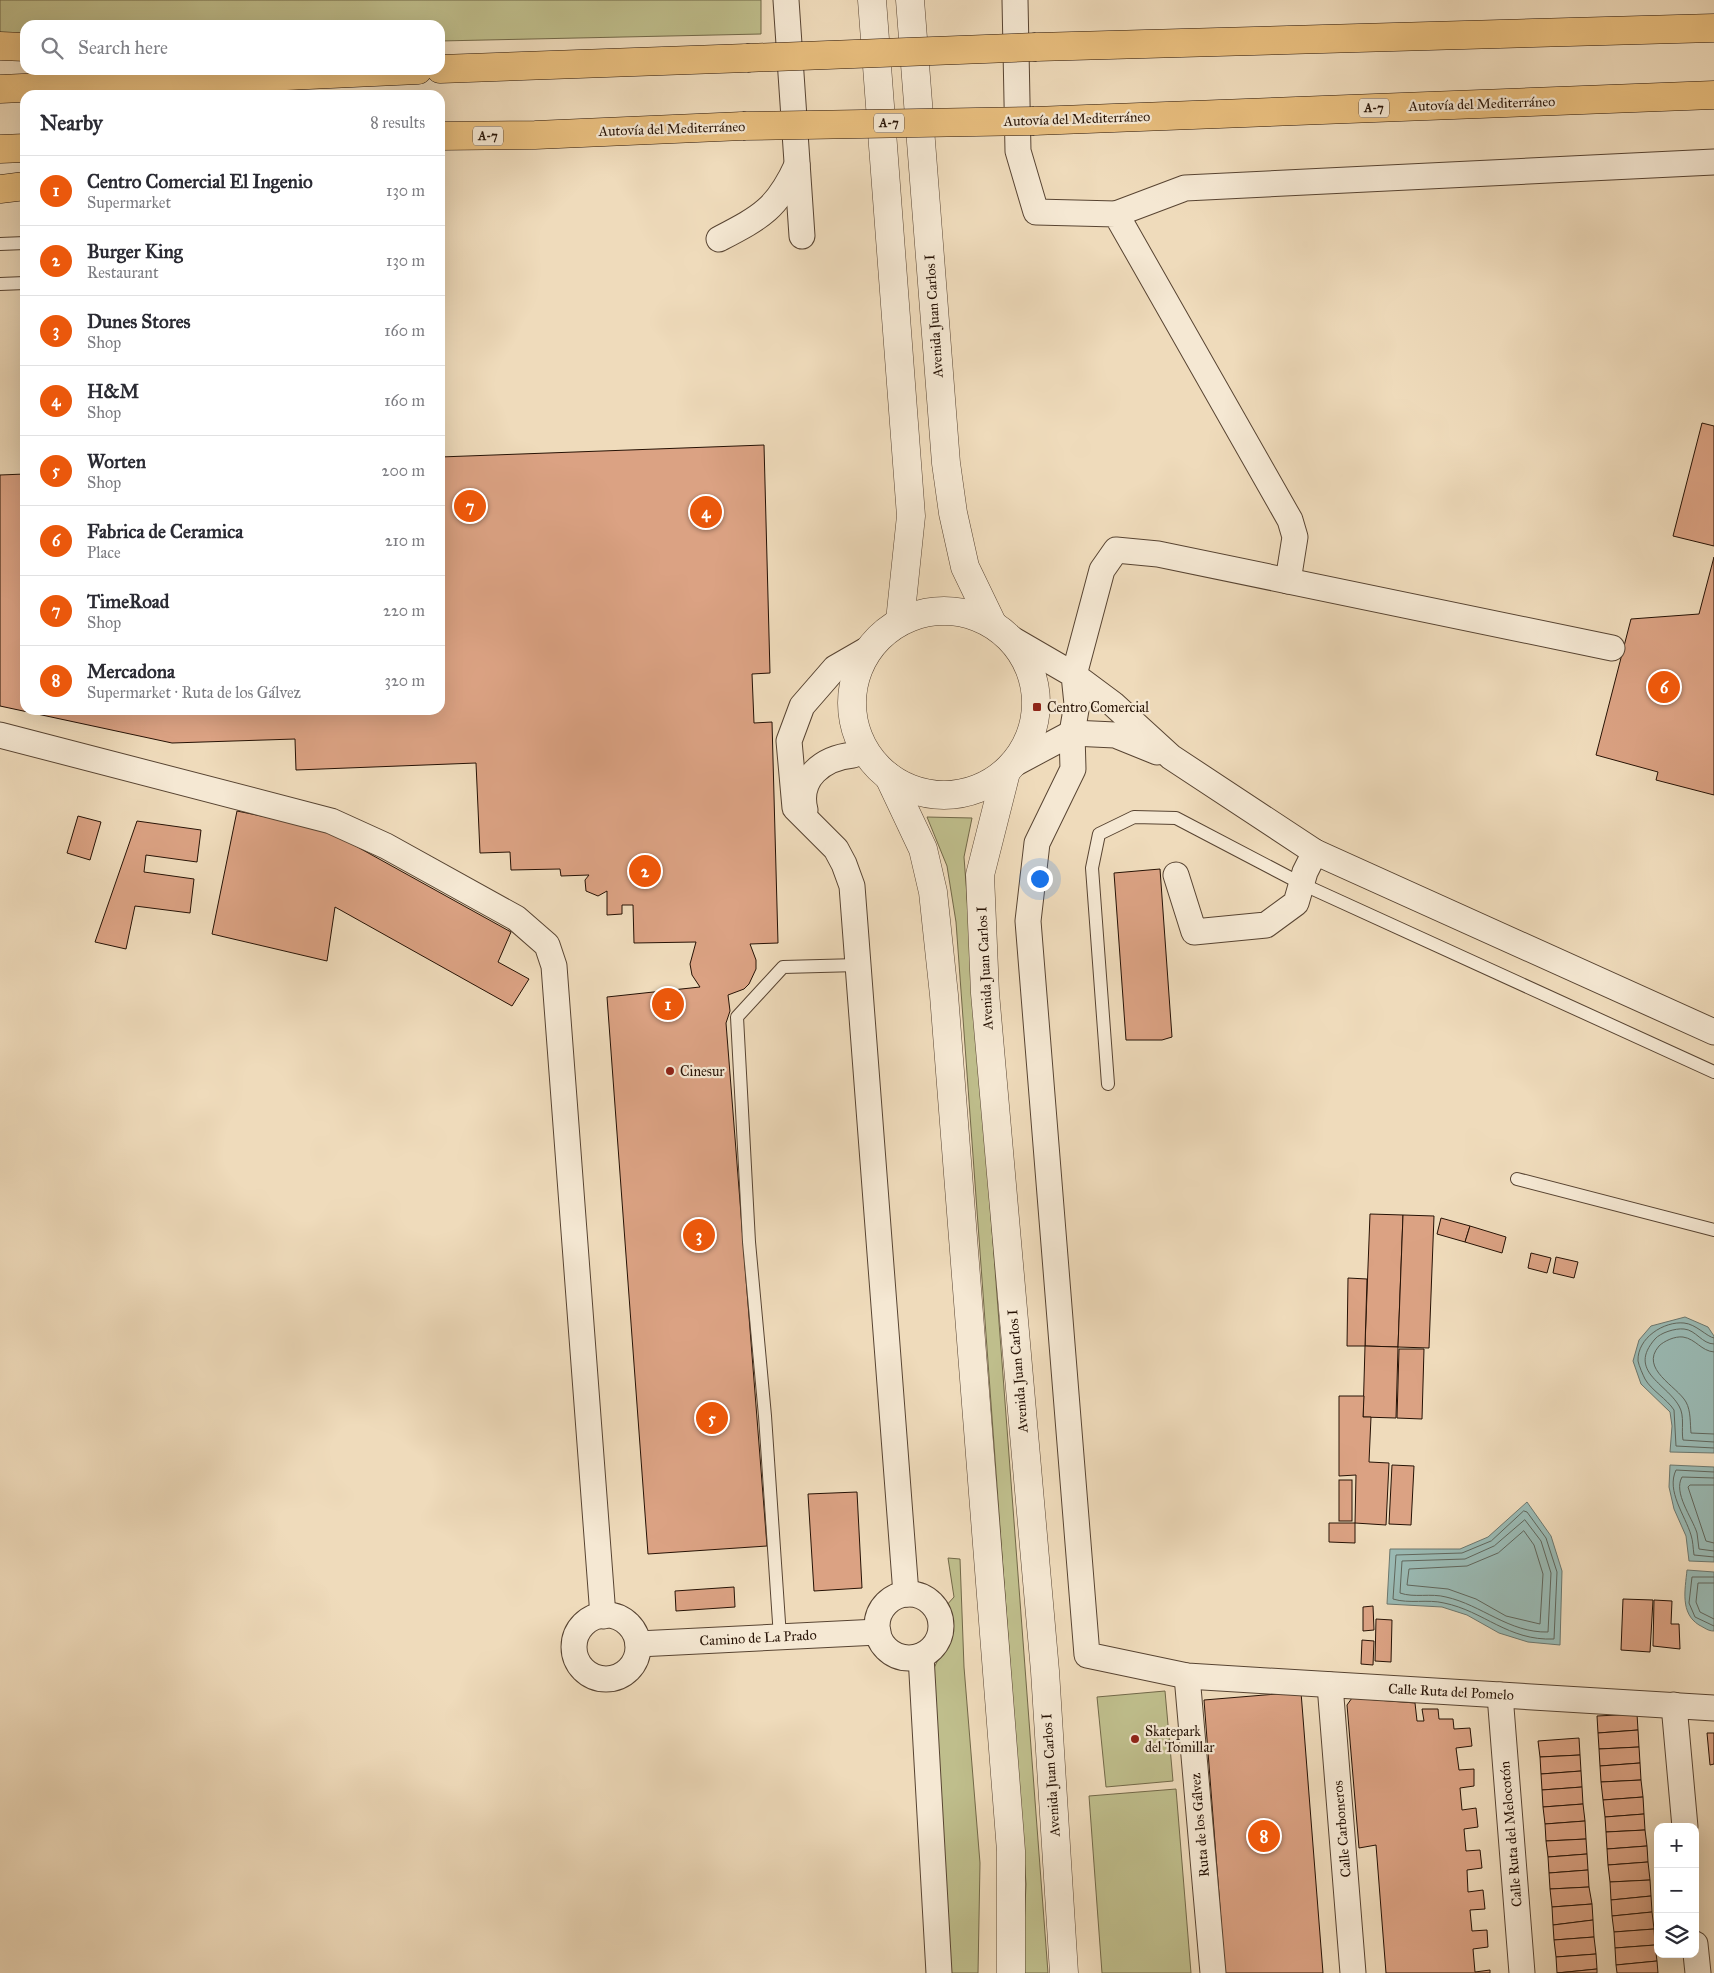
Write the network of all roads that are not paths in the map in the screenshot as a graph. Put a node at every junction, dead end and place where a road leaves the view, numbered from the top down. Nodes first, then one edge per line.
1 (786, 0) edge
2 (872, 0) edge
3 (910, 0) edge
4 (1014, 0) edge
5 (1714, 28) edge
6 (0, 46) edge
7 (20, 47) edge
8 (445, 65) edge
9 (485, 67) junction
10 (445, 69) edge
11 (308, 75) edge
12 (0, 89) edge
13 (1714, 95) edge
14 (535, 135) junction
15 (445, 136) edge
16 (445, 144) edge
17 (20, 148) edge
18 (0, 149) edge
19 (1714, 162) edge
20 (797, 165) junction
21 (20, 187) edge
22 (0, 189) edge
23 (1116, 214) junction
24 (802, 236) dead end
25 (719, 239) dead end
26 (20, 243) edge
27 (0, 244) edge
28 (20, 283) edge
29 (0, 284) edge
30 (1288, 581) junction
31 (900, 621) junction
32 (1002, 631) junction
33 (1612, 648) dead end
34 (868, 649) junction
35 (1074, 676) junction
36 (1072, 733) junction
37 (0, 735) edge
38 (853, 755) dead end
39 (1170, 757) junction
40 (1010, 768) junction
41 (889, 777) junction
42 (814, 828) junction
43 (1315, 852) junction
44 (1176, 876) dead end
45 (1302, 884) junction
46 (858, 965) junction
47 (1714, 1032) edge
48 (1714, 1072) edge
49 (1108, 1084) dead end
50 (1517, 1179) dead end
51 (1714, 1230) edge
52 (906, 1594) junction
53 (603, 1616) junction
54 (878, 1632) junction
55 (780, 1637) junction
56 (638, 1644) junction
57 (921, 1656) junction
58 (1187, 1676) junction
59 (1330, 1685) junction
60 (1500, 1695) junction
61 (1674, 1705) junction
62 (1714, 1708) edge
63 (1685, 1823) edge
64 (1696, 1958) edge
65 (939, 1973) edge
66 (1011, 1973) edge
67 (1064, 1973) edge
68 (1213, 1973) edge
69 (1353, 1973) edge
70 (1522, 1973) edge
71 (1698, 1973) edge

1 - 20 street
2 - 31 street
3 - 32 street, Avenida Juan Carlos I
4 - 23 street
5 - 9 highway, bridge
6 - 7 highway
8 - 9 highway
9 - 10 highway
11 - 12 highway
13 - 14 highway, Autovía del Mediterráneo / A-7, bridge
14 - 15 highway, Autovía del Mediterráneo / A-7
14 - 16 highway
17 - 18 highway
19 - 23 street
20 - 24 street
20 - 25 street
21 - 22 highway
23 - 30 street
26 - 27 lane
28 - 29 lane
30 - 33 street
30 - 35 street
31 - 32 street
31 - 34 street
32 - 35 street
32 - 40 street, Avenida Juan Carlos I
34 - 41 street
34 - 42 street
35 - 36 street
35 - 39 street
36 - 39 street
36 - 40 street
36 - 58 street, Calle Ruta del Pomelo
37 - 53 street
38 - 42 street
39 - 43 street
40 - 41 street
40 - 67 street, Avenida Juan Carlos I
41 - 66 street
42 - 46 street
43 - 45 street
43 - 47 street
44 - 45 street
45 - 48 lane
45 - 49 lane
46 - 52 street
46 - 55 lane
50 - 51 lane
52 - 54 street
52 - 57 street
53 - 56 street
53 - 56 street
54 - 55 street, Camino de La Prado
54 - 57 street
55 - 56 street, Camino de La Prado
57 - 65 street
58 - 59 street, Calle Ruta del Pomelo
58 - 68 street, Ruta de los Gálvez
59 - 60 street, Calle Ruta del Pomelo
59 - 69 street, Calle Carboneros
60 - 61 street, Calle Ruta del Pomelo
60 - 70 street, Calle Ruta del Melocotón
61 - 62 street, Calle Ruta del Pomelo
61 - 63 street
64 - 71 street

